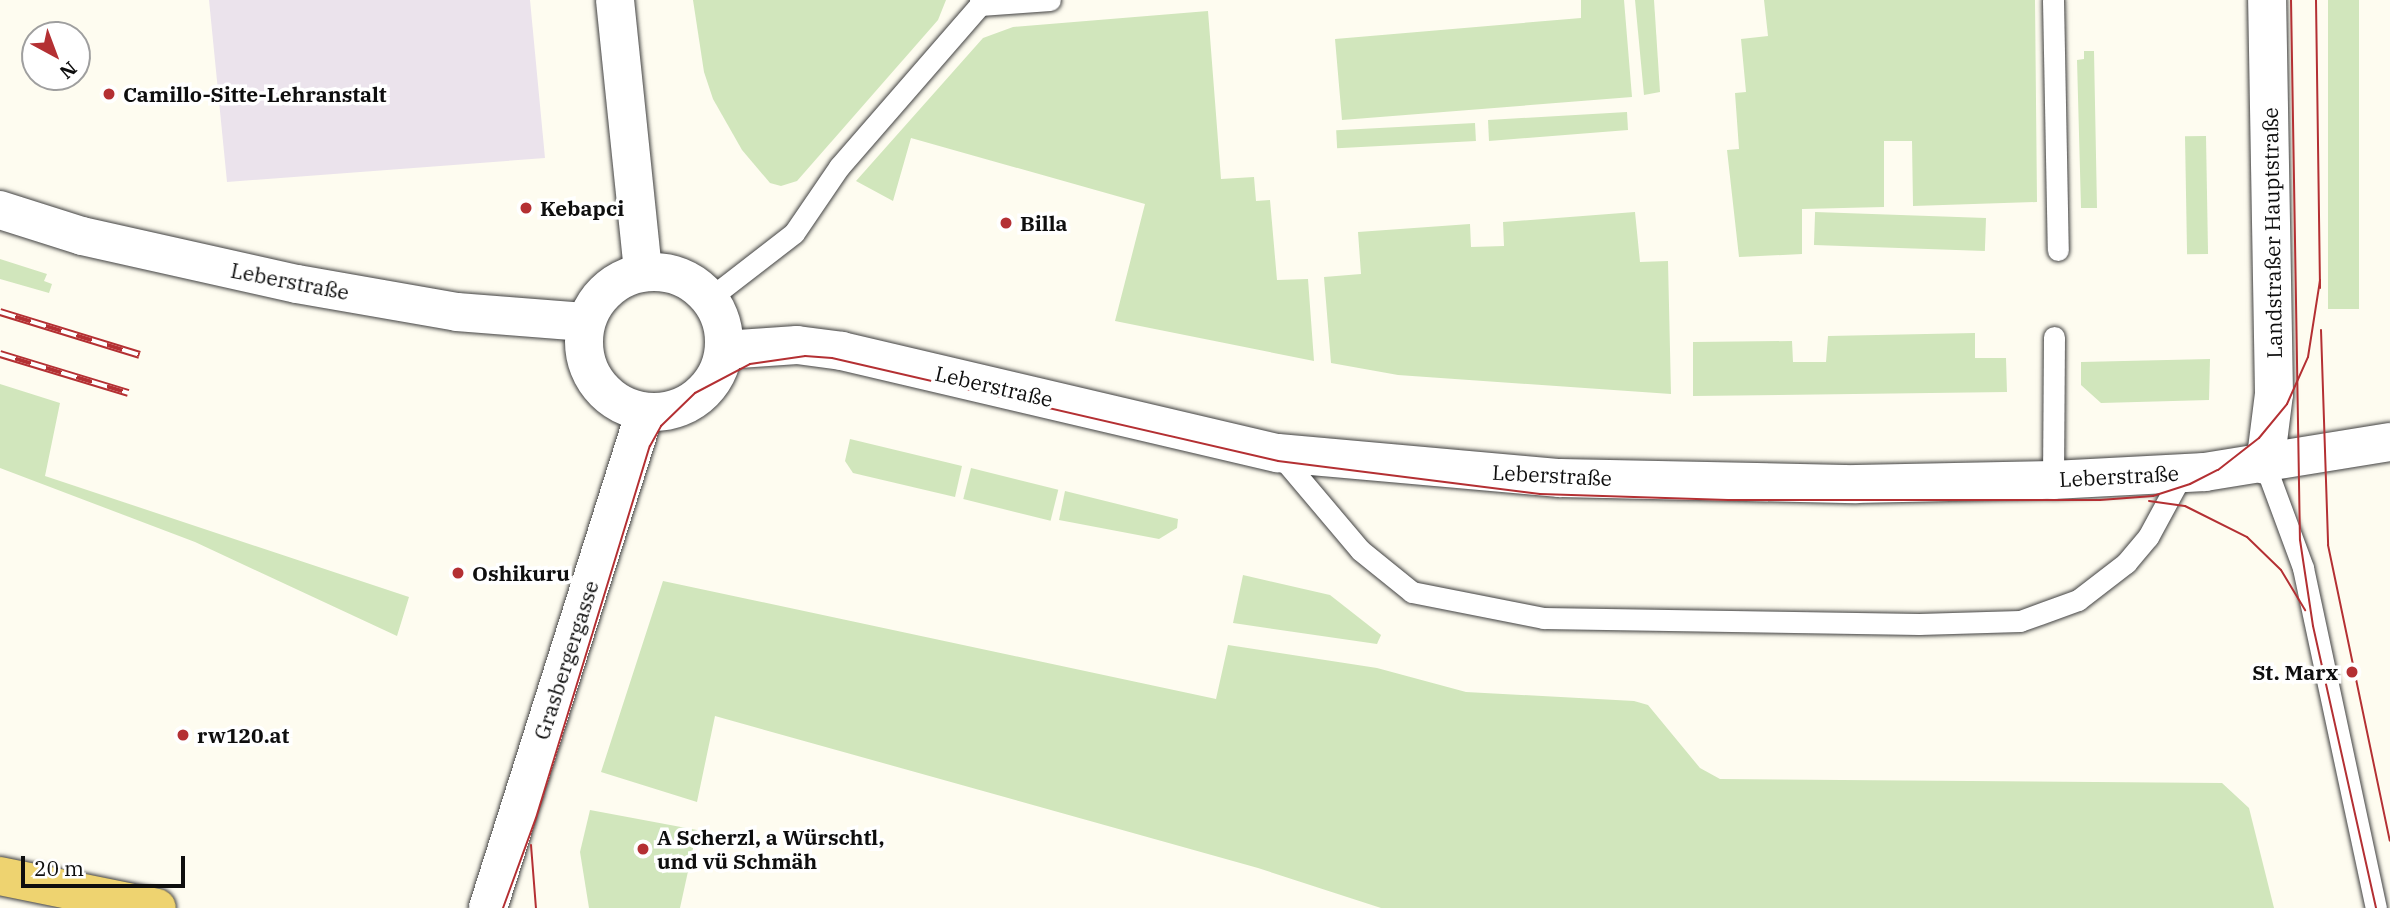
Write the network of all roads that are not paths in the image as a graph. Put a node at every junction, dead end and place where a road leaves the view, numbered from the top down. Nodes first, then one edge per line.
1 (615, 0) edge
2 (1050, 0) edge
3 (2053, 0) edge
4 (2267, 0) edge
5 (980, 3) edge
6 (0, 210) edge
7 (2057, 250) dead end
8 (643, 271) junction
9 (710, 299) junction
10 (585, 322) junction
11 (2054, 337) dead end
12 (724, 350) junction
13 (645, 412) junction
14 (2390, 442) edge
15 (1278, 453) junction
16 (2265, 465) junction
17 (2182, 474) junction
18 (2053, 480) junction
19 (0, 876) edge
20 (157, 908) edge
21 (488, 908) edge
22 (2376, 908) edge

1 - 8 street
2 - 5 lane
3 - 7 lane
4 - 16 street, Landstraßer Hauptstraße
5 - 9 lane
6 - 10 street, Leberstraße
8 - 9 street
8 - 10 street
9 - 12 street
10 - 13 street
11 - 18 lane
12 - 13 street
12 - 15 street, Leberstraße
13 - 21 street, Grasbergergasse
14 - 16 street, Leberstraße
15 - 17 lane
15 - 18 street, Leberstraße
16 - 17 street, Leberstraße
16 - 22 lane
17 - 18 street, Leberstraße
19 - 20 main road

